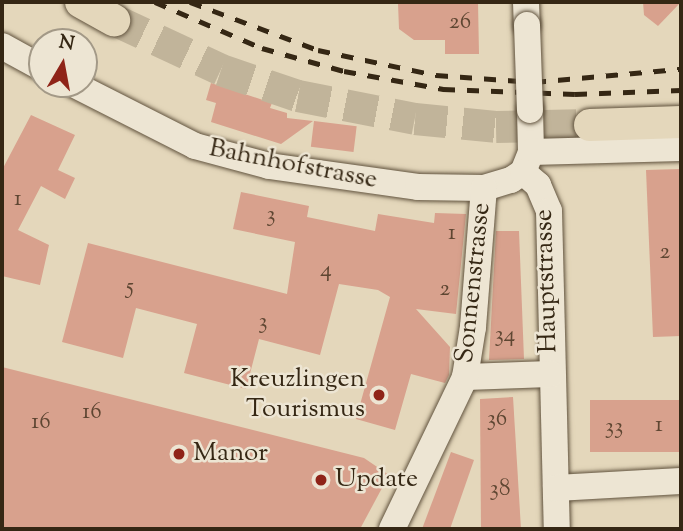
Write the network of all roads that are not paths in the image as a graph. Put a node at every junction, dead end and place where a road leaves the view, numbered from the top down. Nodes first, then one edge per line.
1 (81, 2) edge
2 (526, 14) edge
3 (114, 20) tunnel mouth
4 (5, 56) edge
5 (28, 63) edge
6 (98, 97) edge
7 (681, 122) edge
8 (590, 125) tunnel mouth
9 (681, 148) edge
10 (527, 162) junction
11 (484, 188) junction
12 (551, 374) junction
13 (465, 377) junction
14 (681, 481) edge
15 (556, 488) junction
16 (393, 529) edge
17 (557, 529) edge

1 - 3 main road
2 - 10 street, bridge
4 - 5 street
6 - 11 street, Bahnhofstrasse
7 - 8 main road
9 - 10 street
10 - 11 street, Bahnhofstrasse
10 - 12 street, Hauptstrasse
11 - 13 street, Sonnenstrasse
12 - 13 street
12 - 15 street, Hauptstrasse
13 - 16 street, Sonnenstrasse
14 - 15 street
15 - 17 street, Hauptstrasse

